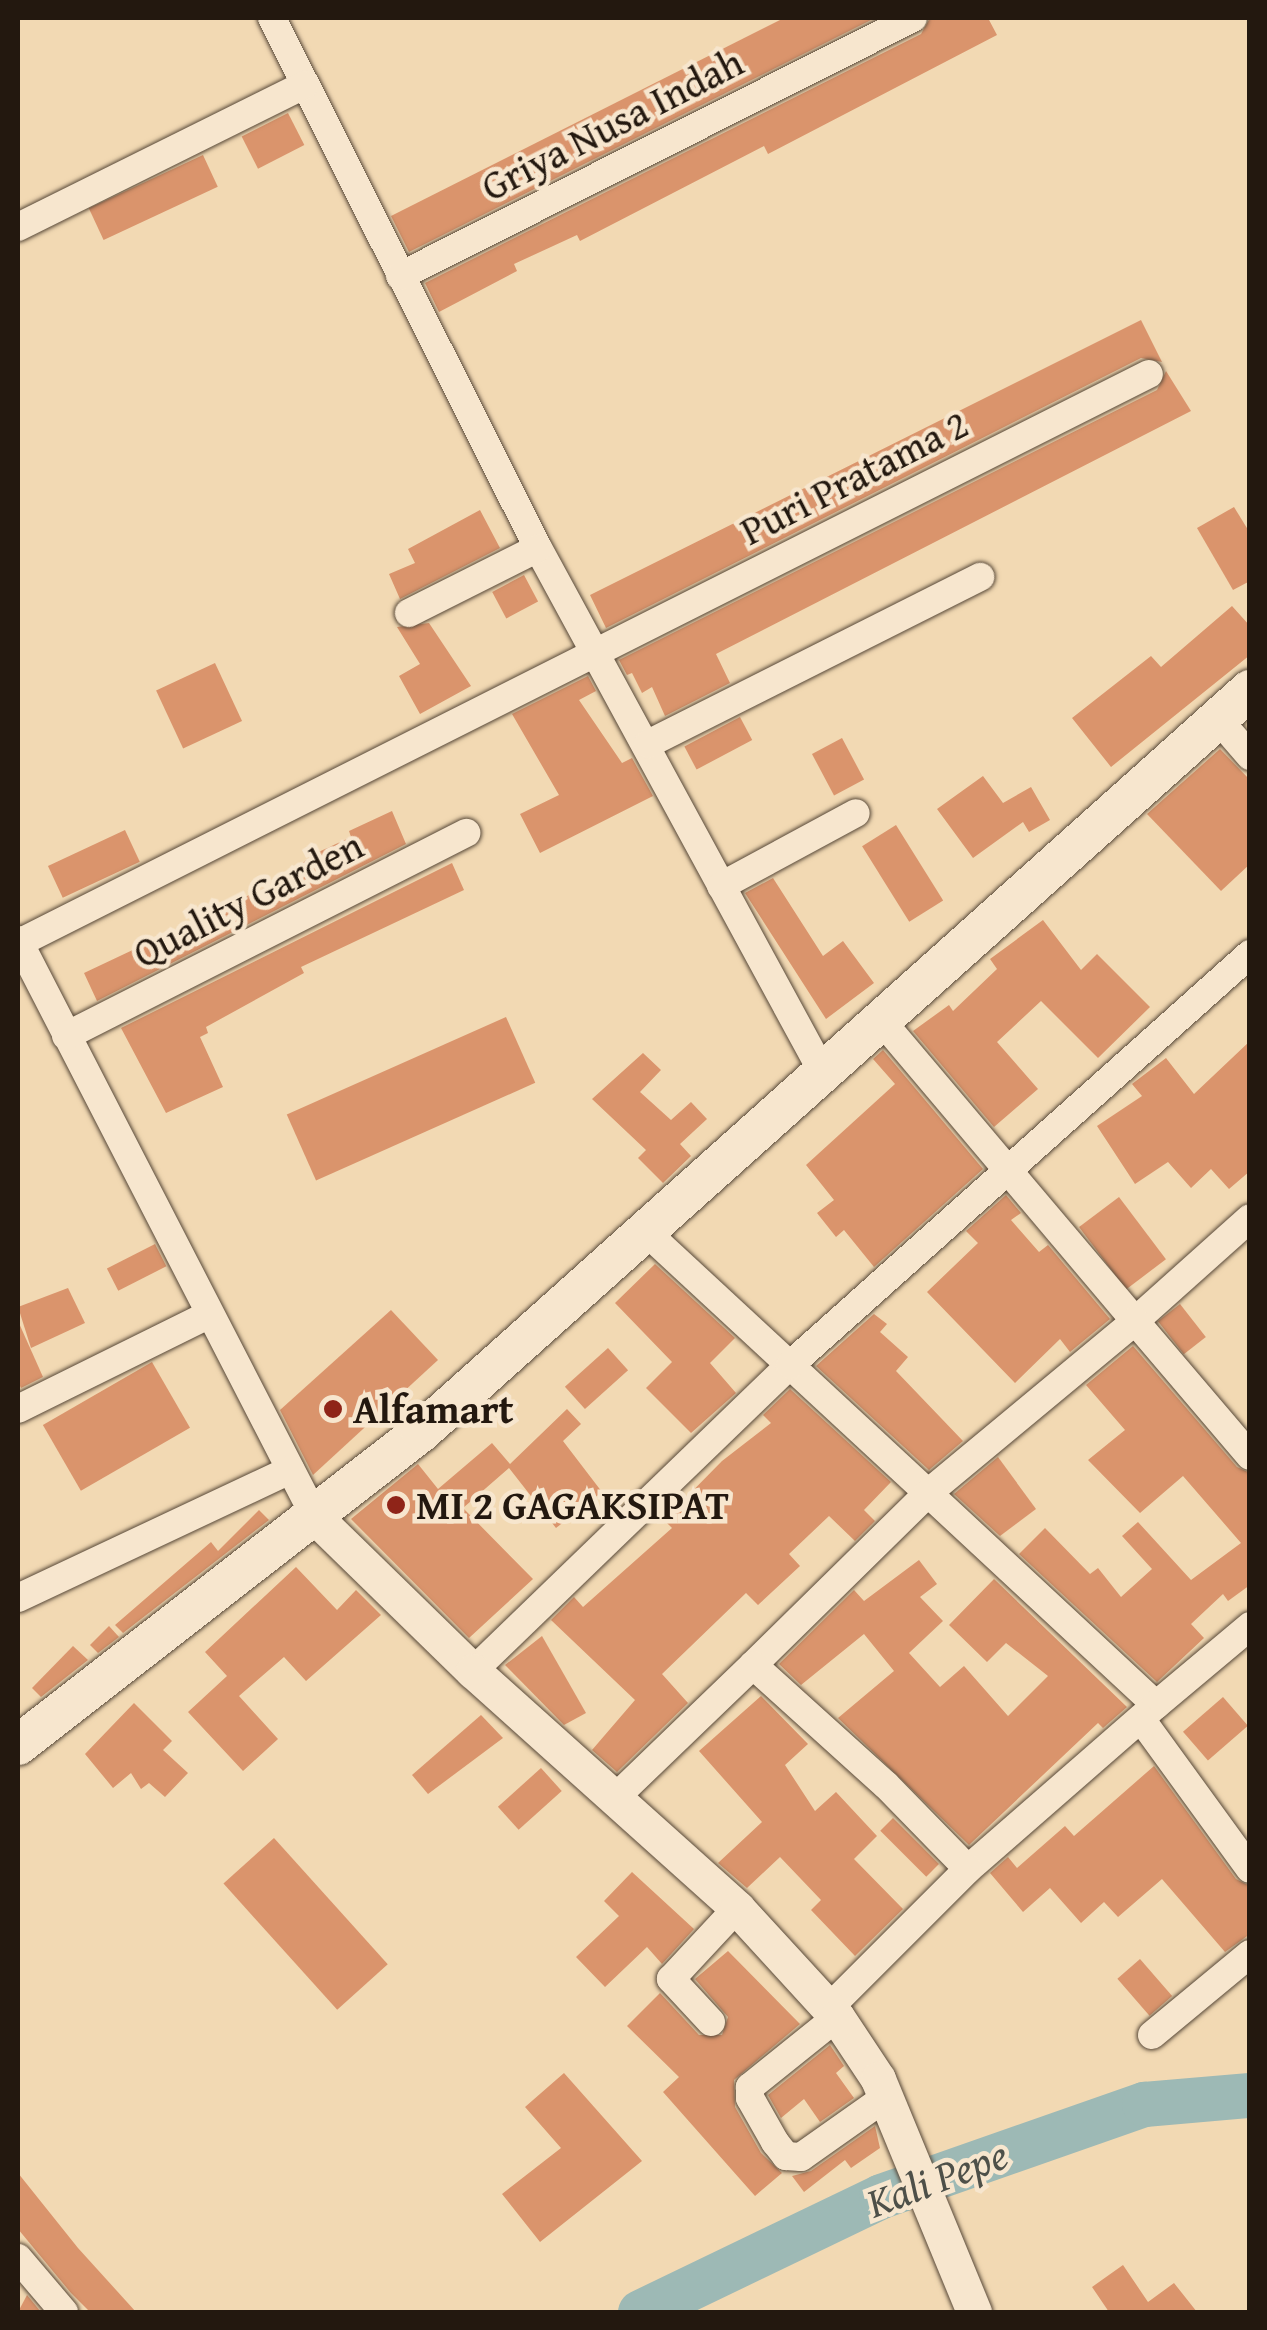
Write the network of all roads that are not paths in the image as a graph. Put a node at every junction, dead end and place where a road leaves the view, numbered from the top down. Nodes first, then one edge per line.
1 (272, 18) edge
2 (913, 18) edge
3 (304, 85) junction
4 (18, 228) edge
5 (400, 276) junction
6 (1149, 374) dead end
7 (538, 548) junction
8 (980, 577) dead end
9 (409, 614) dead end
10 (595, 652) junction
11 (1250, 690) edge
12 (1218, 719) junction
13 (648, 744) junction
14 (1250, 756) edge
15 (856, 814) dead end
16 (466, 834) dead end
17 (721, 886) junction
18 (18, 942) edge
19 (1250, 954) edge
20 (880, 1019) junction
21 (66, 1036) junction
22 (822, 1072) junction
23 (1003, 1171) junction
24 (1250, 1218) edge
25 (646, 1231) junction
26 (208, 1315) junction
27 (1135, 1321) junction
28 (790, 1365) junction
29 (18, 1409) edge
30 (1250, 1456) edge
31 (290, 1470) junction
32 (928, 1493) junction
33 (314, 1516) junction
34 (18, 1598) edge
35 (1250, 1626) edge
36 (753, 1665) junction
37 (472, 1671) junction
38 (1148, 1712) junction
39 (18, 1745) edge
40 (617, 1796) junction
41 (968, 1869) junction
42 (1250, 1869) edge
43 (736, 1908) junction
44 (1250, 1954) edge
45 (832, 2013) junction
46 (711, 2022) dead end
47 (1152, 2035) dead end
48 (886, 2097) junction
49 (18, 2258) edge
50 (64, 2312) edge
51 (974, 2312) edge

1 - 3 street
2 - 5 street, Griya Nusa Indah
3 - 4 street
3 - 5 street
5 - 7 street
6 - 10 street, Puri Pratama 2
7 - 9 street
7 - 10 street
8 - 13 street
10 - 13 street
10 - 18 street, Puri Pratama 2
11 - 12 main road
12 - 14 street
12 - 20 main road
13 - 17 street
15 - 17 street
16 - 21 street, Quality Garden
17 - 22 street
18 - 21 street
19 - 23 street
20 - 22 main road
20 - 23 street
21 - 26 street
22 - 25 main road
23 - 27 street
23 - 28 street
24 - 27 street
25 - 28 street
25 - 33 main road
26 - 29 street
26 - 31 street
27 - 30 street
27 - 32 street
28 - 32 street
28 - 37 street
31 - 33 street
31 - 34 street
32 - 36 street
32 - 38 street
33 - 37 street
33 - 39 main road
35 - 38 street
36 - 40 street
36 - 41 street
37 - 40 street
38 - 41 street
38 - 42 street
40 - 43 street
41 - 45 street
43 - 45 street
43 - 46 street
44 - 47 street
45 - 48 street
45 - 48 street
48 - 51 street
49 - 50 street

